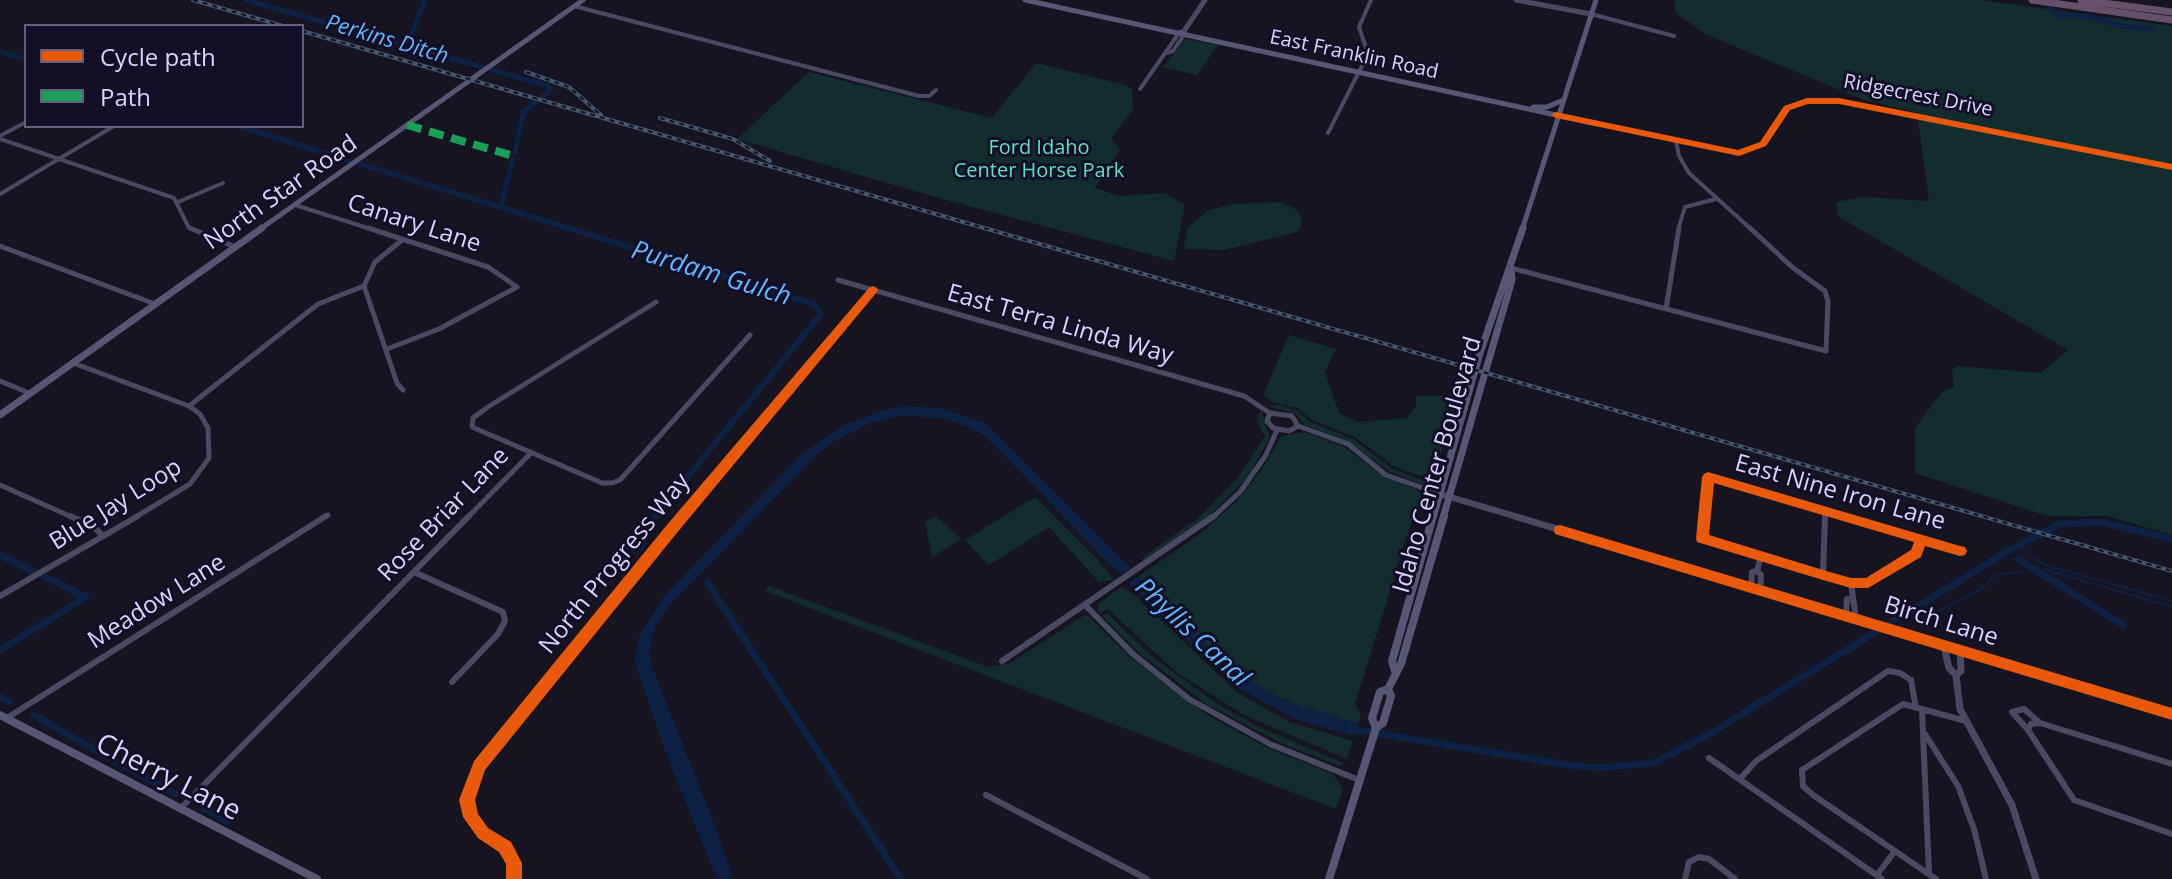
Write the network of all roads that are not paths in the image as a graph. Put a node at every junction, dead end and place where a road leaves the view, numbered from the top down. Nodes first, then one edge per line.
1 (583, 0) edge
2 (1025, 0) edge
3 (1205, 0) edge
4 (1371, 0) edge
5 (1516, 0) edge
6 (1596, 0) edge
7 (2032, 0) edge
8 (2081, 0) edge
9 (574, 6) junction
10 (2172, 12) edge
11 (1591, 14) junction
12 (2172, 20) edge
13 (1182, 33) junction
14 (1674, 36) dead end
15 (1359, 73) junction
16 (1140, 89) dead end
17 (936, 90) dead end
18 (1561, 101) junction
19 (1518, 107) junction
20 (1529, 110) junction
21 (1556, 115) junction
22 (24, 123) edge
23 (111, 128) edge
24 (1328, 133) dead end
25 (1551, 133) junction
26 (0, 138) edge
27 (1676, 141) junction
28 (59, 159) junction
29 (2172, 167) edge
30 (223, 183) dead end
31 (0, 194) edge
32 (1717, 198) junction
33 (178, 202) junction
34 (295, 205) junction
35 (403, 240) junction
36 (0, 246) edge
37 (236, 247) junction
38 (1511, 268) junction
39 (838, 280) dead end
40 (364, 286) junction
41 (873, 290) junction
42 (656, 302) dead end
43 (155, 304) junction
44 (1666, 309) junction
45 (750, 335) dead end
46 (387, 349) junction
47 (73, 363) junction
48 (0, 381) edge
49 (403, 390) dead end
50 (30, 393) junction
51 (189, 406) junction
52 (1270, 413) junction
53 (0, 415) edge
54 (1298, 426) junction
55 (1277, 430) junction
56 (530, 454) junction
57 (0, 485) edge
58 (1440, 494) junction
59 (1451, 497) junction
60 (1825, 511) junction
61 (328, 515) dead end
62 (103, 536) junction
63 (1921, 540) junction
64 (1960, 551) dead end
65 (1761, 556) junction
66 (1757, 571) junction
67 (414, 572) junction
68 (1823, 575) junction
69 (1851, 583) junction
70 (1751, 588) junction
71 (1760, 591) junction
72 (0, 596) edge
73 (1851, 599) junction
74 (1086, 606) junction
75 (1846, 616) junction
76 (1856, 619) junction
77 (1944, 646) junction
78 (1960, 650) junction
79 (1002, 661) dead end
80 (1395, 671) junction
81 (1956, 675) junction
82 (452, 682) dead end
83 (1919, 708) junction
84 (2172, 714) edge
85 (3, 717) edge
86 (1966, 721) junction
87 (2040, 723) junction
88 (2028, 730) junction
89 (1924, 732) junction
90 (1709, 758) dead end
91 (2172, 764) edge
92 (1740, 779) junction
93 (1359, 780) junction
94 (986, 795) dead end
95 (180, 808) junction
96 (2172, 834) edge
97 (1895, 851) junction
98 (1929, 874) junction
99 (1879, 877) edge
100 (2036, 877) edge
101 (317, 879) edge
102 (514, 879) edge
103 (1147, 879) edge
104 (1329, 879) edge
105 (1685, 879) edge
106 (1735, 879) edge
107 (1936, 879) edge
108 (1986, 879) edge
109 (2046, 879) edge

1 - 9 main road, North Star Road
2 - 13 main road, East Franklin Road
3 - 13 street
4 - 15 street
5 - 11 street
6 - 11 main road, Idaho Center Boulevard
7 - 12 highway
8 - 10 highway
9 - 17 street
9 - 34 main road, North Star Road
11 - 14 street
11 - 18 main road, Idaho Center Boulevard
13 - 15 main road, East Franklin Road
13 - 16 street
15 - 19 main road, East Franklin Road
15 - 24 street
18 - 19 main road
18 - 21 main road, Idaho Center Boulevard
19 - 20 main road, East Franklin Road
20 - 21 main road, East Franklin Road
20 - 25 main road
21 - 25 main road, Idaho Center Boulevard
21 - 27 street, East Franklin Road
22 - 26 street
23 - 28 street
25 - 38 main road, Idaho Center Boulevard
26 - 28 street
27 - 29 street, Ridgecrest Drive
27 - 32 street
28 - 31 street
28 - 33 street
30 - 33 street
32 - 44 street
32 - 44 street
33 - 37 street
34 - 35 street, Canary Lane
34 - 37 main road, North Star Road
35 - 40 street
35 - 46 street, Canary Lane
36 - 43 street
37 - 43 main road, North Star Road
38 - 44 street
38 - 58 main road, Idaho Center Boulevard
38 - 59 main road, Idaho Center Boulevard
39 - 41 street, East Terra Linda Way
40 - 46 street
40 - 51 street
41 - 52 street, East Terra Linda Way
41 - 102 street, North Progress Way
42 - 56 street, Rose Briar Lane
43 - 47 main road, North Star Road
45 - 56 street
46 - 49 street
47 - 50 main road, North Star Road
47 - 51 street
48 - 50 street
50 - 53 main road, North Star Road
51 - 62 street, Blue Jay Loop
52 - 54 street, East Terra Linda Way
52 - 55 street
54 - 55 street
54 - 58 street
55 - 74 street
56 - 67 street, Rose Briar Lane
57 - 62 street
58 - 59 street, Birch Lane
58 - 80 main road, Idaho Center Boulevard
59 - 70 street, Birch Lane
59 - 80 main road, Idaho Center Boulevard
60 - 63 street, East Nine Iron Lane
60 - 65 street, East Nine Iron Lane
60 - 68 street
61 - 85 street, Meadow Lane
62 - 72 street, Blue Jay Loop
63 - 64 street, East Nine Iron Lane
63 - 69 street
65 - 66 street
65 - 68 street
66 - 70 street
66 - 71 street
67 - 82 street
67 - 95 street, Rose Briar Lane
68 - 69 street
69 - 73 street
70 - 71 street, Birch Lane
71 - 75 street, Birch Lane
73 - 75 street
73 - 76 street
74 - 79 street
74 - 93 street
75 - 76 street, Birch Lane
76 - 77 street, Birch Lane
77 - 78 street, Birch Lane
77 - 81 street
78 - 81 street
78 - 84 street, Birch Lane
80 - 93 main road, Idaho Center Boulevard
81 - 86 street
83 - 86 street
83 - 89 street
83 - 92 street
83 - 97 street
85 - 95 main road, Cherry Lane
86 - 100 street
87 - 88 street
87 - 88 street
87 - 91 street
88 - 96 street
89 - 98 street
89 - 108 street
90 - 92 street
92 - 99 street
93 - 104 main road, Idaho Center Boulevard
94 - 103 street
95 - 101 main road, Cherry Lane
97 - 98 street
97 - 99 street
98 - 107 street
100 - 109 street
105 - 106 street

